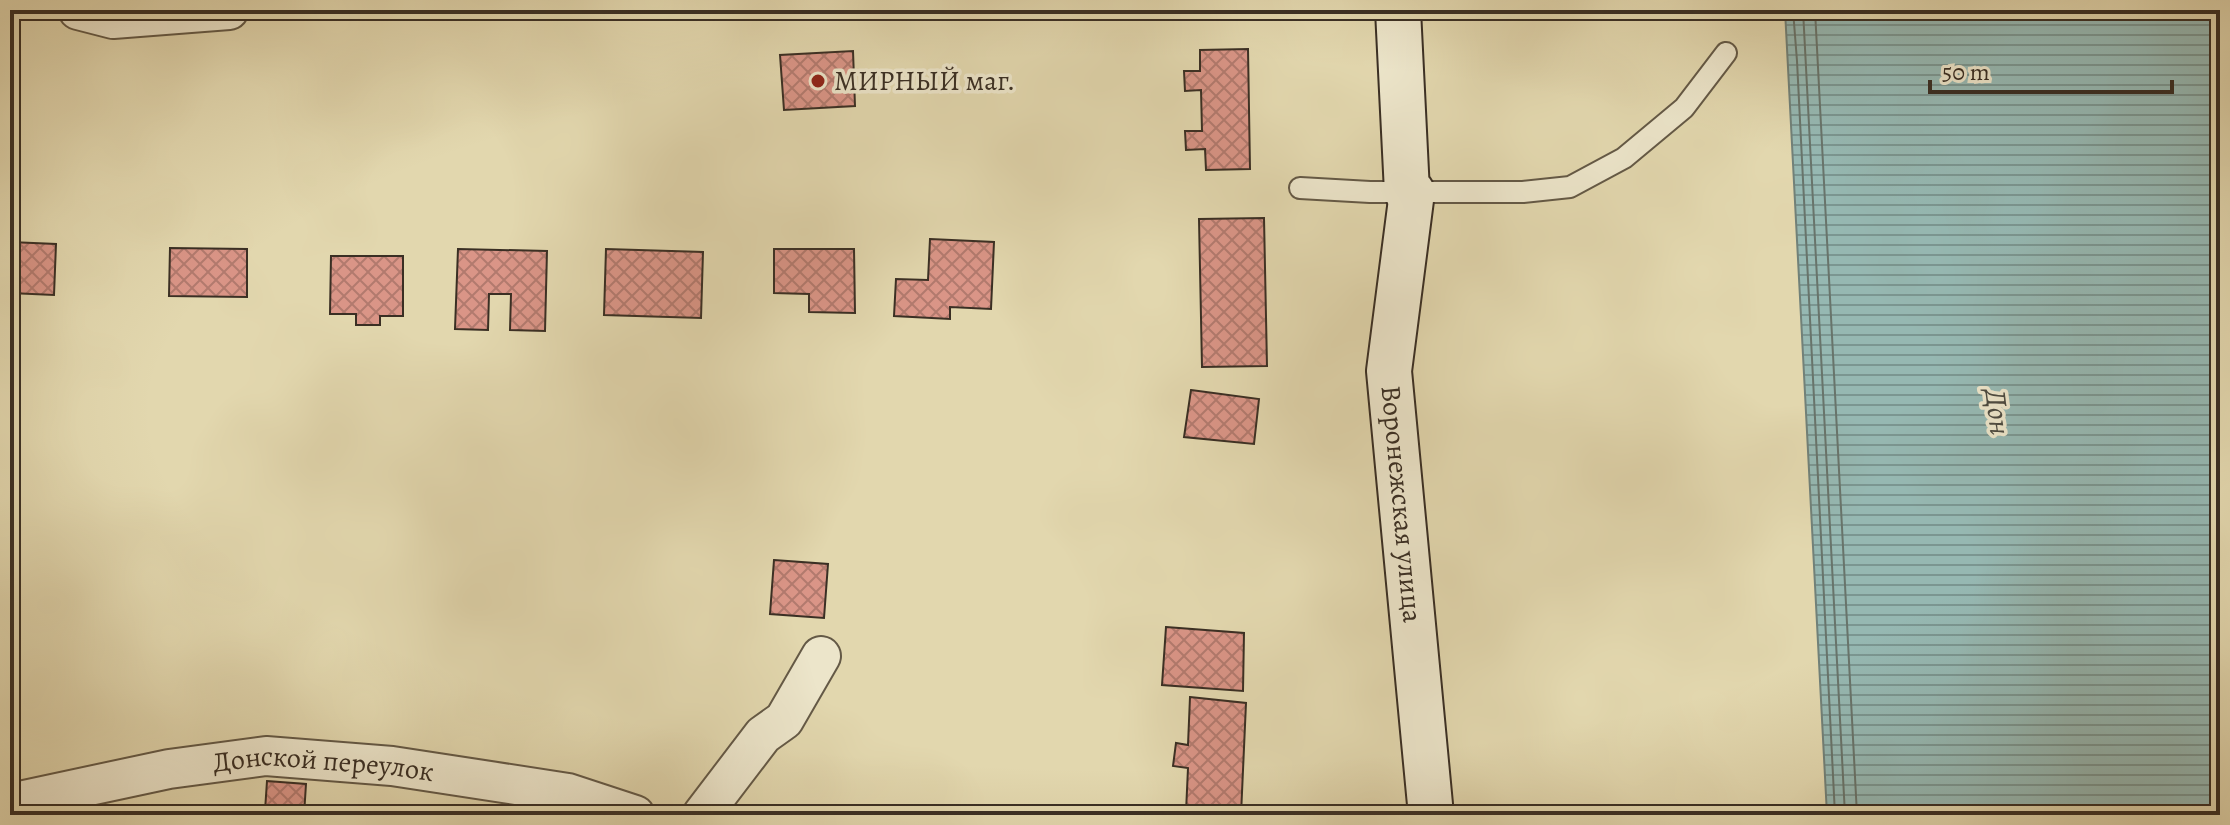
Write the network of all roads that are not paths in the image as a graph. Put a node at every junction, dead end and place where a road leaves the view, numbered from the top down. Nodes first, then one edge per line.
1 (78, 10) edge
2 (229, 10) edge
3 (1398, 10) edge
4 (1726, 53) dead end
5 (1300, 188) dead end
6 (1409, 192) junction
7 (821, 656) dead end
8 (10, 803) edge
9 (635, 815) edge
10 (702, 815) edge
11 (1431, 815) edge

1 - 2 street
3 - 6 street, Воронежская улица
4 - 6 lane
5 - 6 lane
6 - 11 street, Воронежская улица
7 - 10 street
8 - 9 street, Донской переулок

